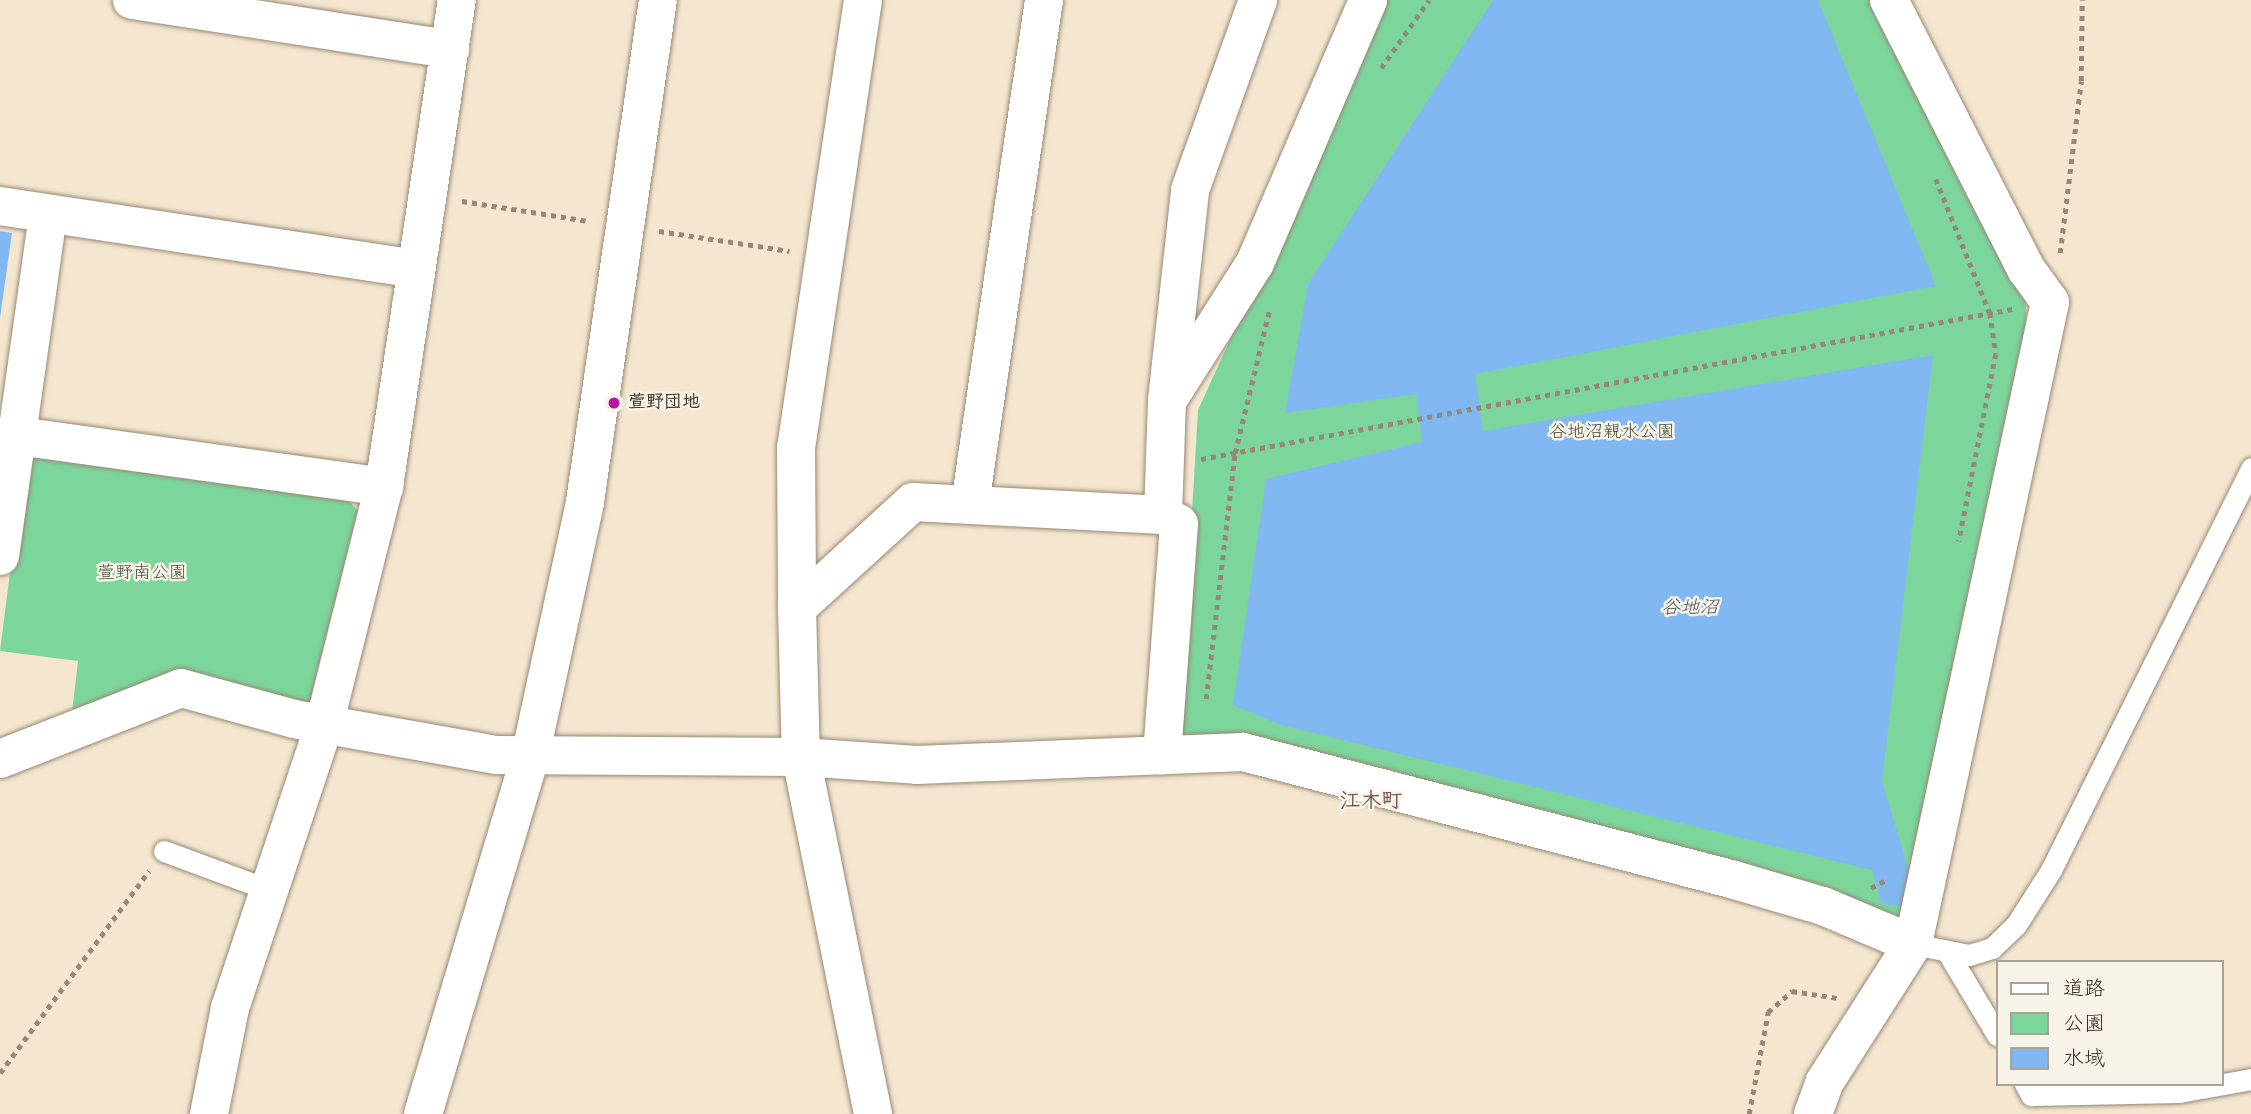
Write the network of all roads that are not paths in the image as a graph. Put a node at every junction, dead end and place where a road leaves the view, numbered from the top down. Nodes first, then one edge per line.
1 (132, 0) edge
2 (457, 0) edge
3 (658, 0) edge
4 (863, 0) edge
5 (1044, 0) edge
6 (1258, 0) edge
7 (1368, 0) edge
8 (1889, 0) edge
9 (450, 49) junction
10 (0, 206) edge
11 (48, 214) junction
12 (416, 270) junction
13 (1167, 400) junction
14 (18, 436) junction
15 (2251, 468) edge
16 (384, 487) junction
17 (970, 504) junction
18 (1163, 515) junction
19 (0, 556) edge
20 (797, 608) junction
21 (324, 725) junction
22 (1162, 755) junction
23 (530, 757) junction
24 (801, 757) junction
25 (0, 759) edge
26 (164, 851) road end
27 (267, 889) junction
28 (1931, 949) junction
29 (1996, 1034) edge
30 (2251, 1079) edge
31 (2223, 1084) edge
32 (2026, 1086) edge
33 (2215, 1086) edge
34 (209, 1114) edge
35 (423, 1114) edge
36 (873, 1114) edge
37 (1813, 1114) edge

1 - 9 street
2 - 9 street
3 - 23 street
4 - 20 street
5 - 17 street
6 - 13 street
7 - 13 street
8 - 28 street
9 - 12 street
10 - 11 street
11 - 12 street
11 - 14 street
12 - 16 street
13 - 18 street
14 - 16 street
14 - 19 street
15 - 28 lane
16 - 21 street
17 - 18 street
17 - 20 street
18 - 22 street
20 - 24 street
21 - 23 street
21 - 25 street
21 - 27 street
22 - 24 street
22 - 28 street
23 - 24 street
23 - 35 street
24 - 36 street
26 - 27 lane
27 - 34 street
28 - 29 lane
28 - 37 street
30 - 31 lane
32 - 33 lane

